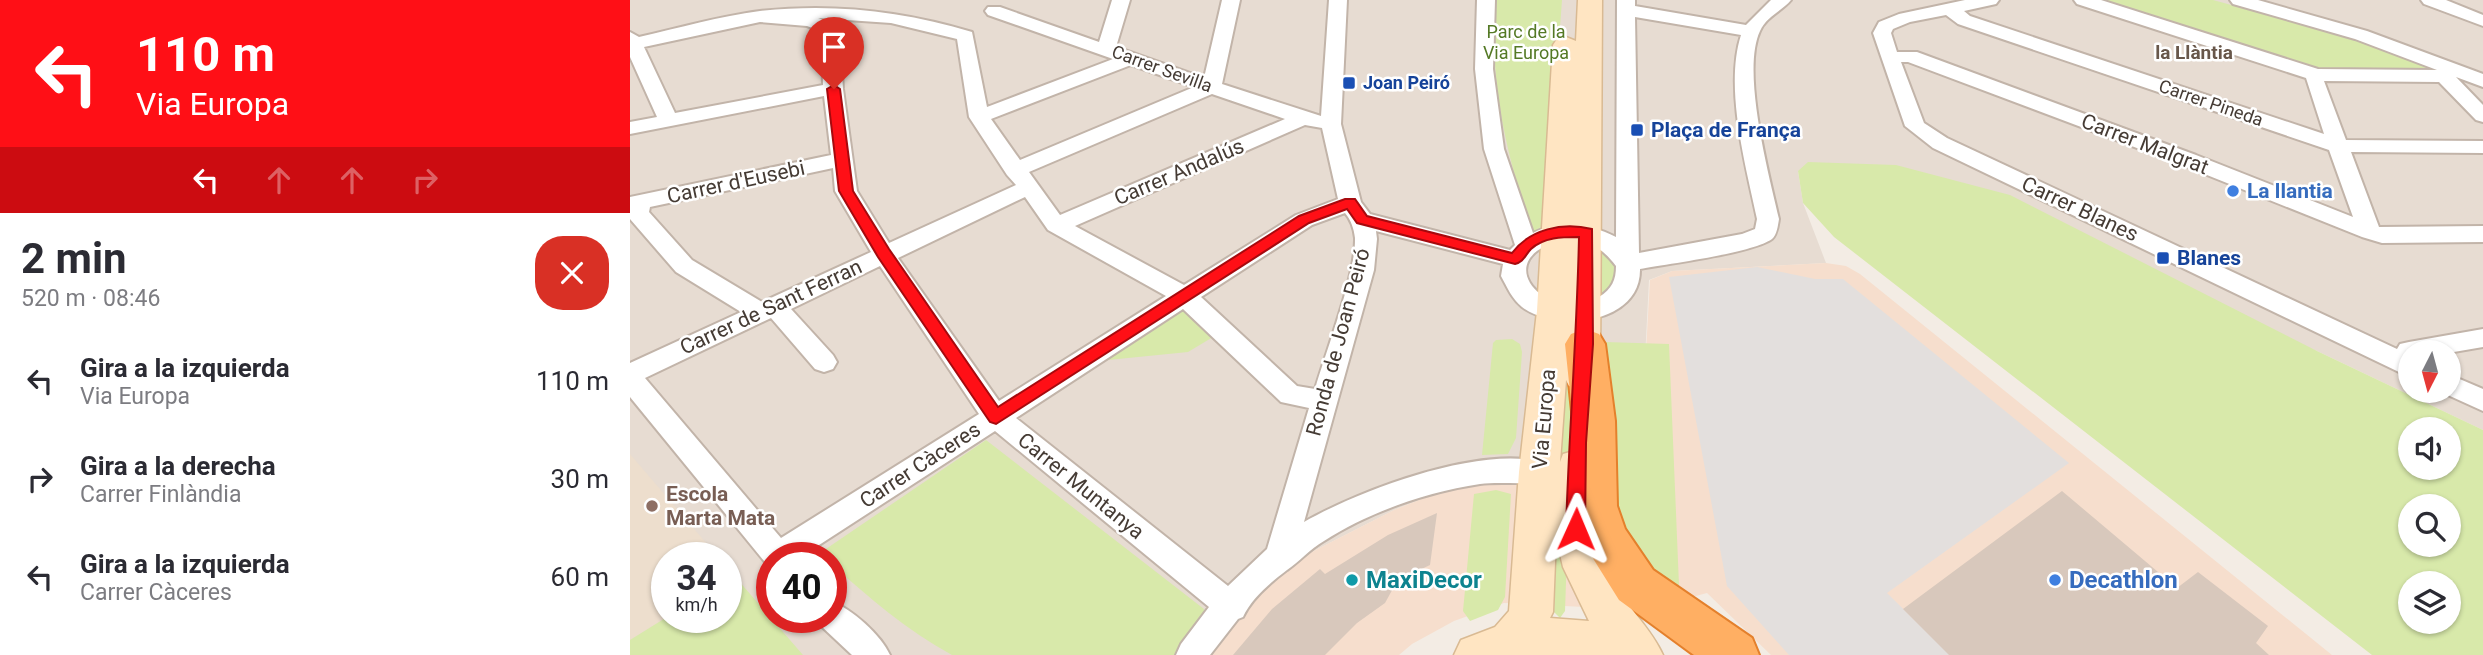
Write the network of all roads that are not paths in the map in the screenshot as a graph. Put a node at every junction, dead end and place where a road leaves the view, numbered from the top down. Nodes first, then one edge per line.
1 (1121, 0) edge
2 (1231, 0) edge
3 (1338, 0) edge
4 (1486, 0) edge
5 (1569, 0) edge
6 (1590, 0) edge
7 (1782, 0) edge
8 (1990, 0) edge
9 (2083, 0) edge
10 (2239, 0) edge
11 (2430, 0) edge
12 (1625, 5) edge
13 (1950, 8) junction
14 (761, 16) junction
15 (983, 19) edge
16 (2483, 21) edge
17 (1751, 31) junction
18 (631, 42) edge
19 (1106, 49) junction
20 (1133, 58) junction
21 (1889, 58) junction
22 (2447, 73) junction
23 (638, 74) edge
24 (2316, 75) junction
25 (2483, 81) edge
26 (1212, 87) junction
27 (834, 89) junction
28 (2483, 116) edge
29 (979, 117) junction
30 (1303, 119) junction
31 (668, 120) junction
32 (1331, 124) junction
33 (630, 128) edge
34 (2338, 146) junction
35 (2483, 147) edge
36 (843, 159) junction
37 (1021, 179) junction
38 (634, 203) edge
39 (1356, 211) junction
40 (1056, 225) junction
41 (1572, 232) junction
42 (2370, 232) junction
43 (2483, 234) edge
44 (1520, 252) junction
45 (883, 253) junction
46 (1627, 263) junction
47 (1183, 295) junction
48 (767, 309) junction
49 (1574, 322) junction
50 (2483, 338) edge
51 (2461, 342) edge
52 (2398, 360) edge
53 (824, 362) dead end
54 (630, 376) edge
55 (2461, 390) edge
56 (1323, 400) junction
57 (2483, 401) edge
58 (996, 417) junction
59 (1539, 472) junction
60 (766, 542) edge
61 (801, 542) edge
62 (1279, 560) junction
63 (1232, 607) junction
64 (847, 630) edge
65 (1493, 650) edge
66 (874, 655) edge
67 (1192, 655) edge
68 (1630, 655) edge
69 (1640, 655) edge
70 (1734, 655) edge

1 - 19 street
2 - 26 street
3 - 32 street, Ronda de Joan Peiró
4 - 44 street
5 - 41 street, Via Europa
6 - 41 street, Via Europa
7 - 17 street
8 - 13 street
9 - 24 street
10 - 22 street
11 - 16 street
12 - 17 street
12 - 46 street
13 - 21 street, Carrer Blanes
13 - 34 street, Carrer Pineda
14 - 15 street, Carrer Sevilla
14 - 18 street
14 - 27 street, Carrer Muntanya
15 - 19 street, Carrer Sevilla
15 - 29 street
17 - 46 street
18 - 23 street
19 - 20 street, Carrer Sevilla
20 - 26 street, Carrer Sevilla
20 - 29 street
21 - 42 street, Carrer Malgrat
21 - 52 street, Carrer Blanes
22 - 24 street
22 - 25 street
22 - 28 street
23 - 31 street
24 - 34 street
26 - 30 street, Carrer Sevilla
26 - 37 street, Carrer de Sant Ferran
27 - 31 street
27 - 36 street, Carrer Muntanya
29 - 37 street
30 - 32 street, Carrer Sevilla
30 - 40 street, Carrer Andalús
31 - 33 street
32 - 39 street, Ronda de Joan Peiró
34 - 35 street, Carrer Pineda
34 - 42 street
36 - 38 street, Carrer d'Eusebi
36 - 45 street, Carrer Muntanya
37 - 40 street
37 - 45 street, Carrer de Sant Ferran
38 - 48 street
39 - 44 street
39 - 47 street, Carrer Càceres
39 - 56 street, Ronda de Joan Peiró
40 - 47 street
41 - 44 street
41 - 46 street
41 - 49 street, Via Europa
42 - 43 street, Carrer Malgrat
44 - 49 street
45 - 48 street, Carrer de Sant Ferran
45 - 58 street, Carrer Muntanya
46 - 49 street
47 - 56 street
47 - 58 street, Carrer Càceres
48 - 53 street
48 - 54 street, Carrer de Sant Ferran
49 - 59 street, Via Europa
49 - 69 street, Via Europa
49 - 70 highway
50 - 51 street
54 - 60 street
55 - 57 street
56 - 62 street, Ronda de Joan Peiró
58 - 61 street, Carrer Càceres
58 - 63 street, Carrer Muntanya
59 - 62 street
59 - 65 street, Via Europa
62 - 63 street
63 - 67 street
64 - 66 street
65 - 68 street

